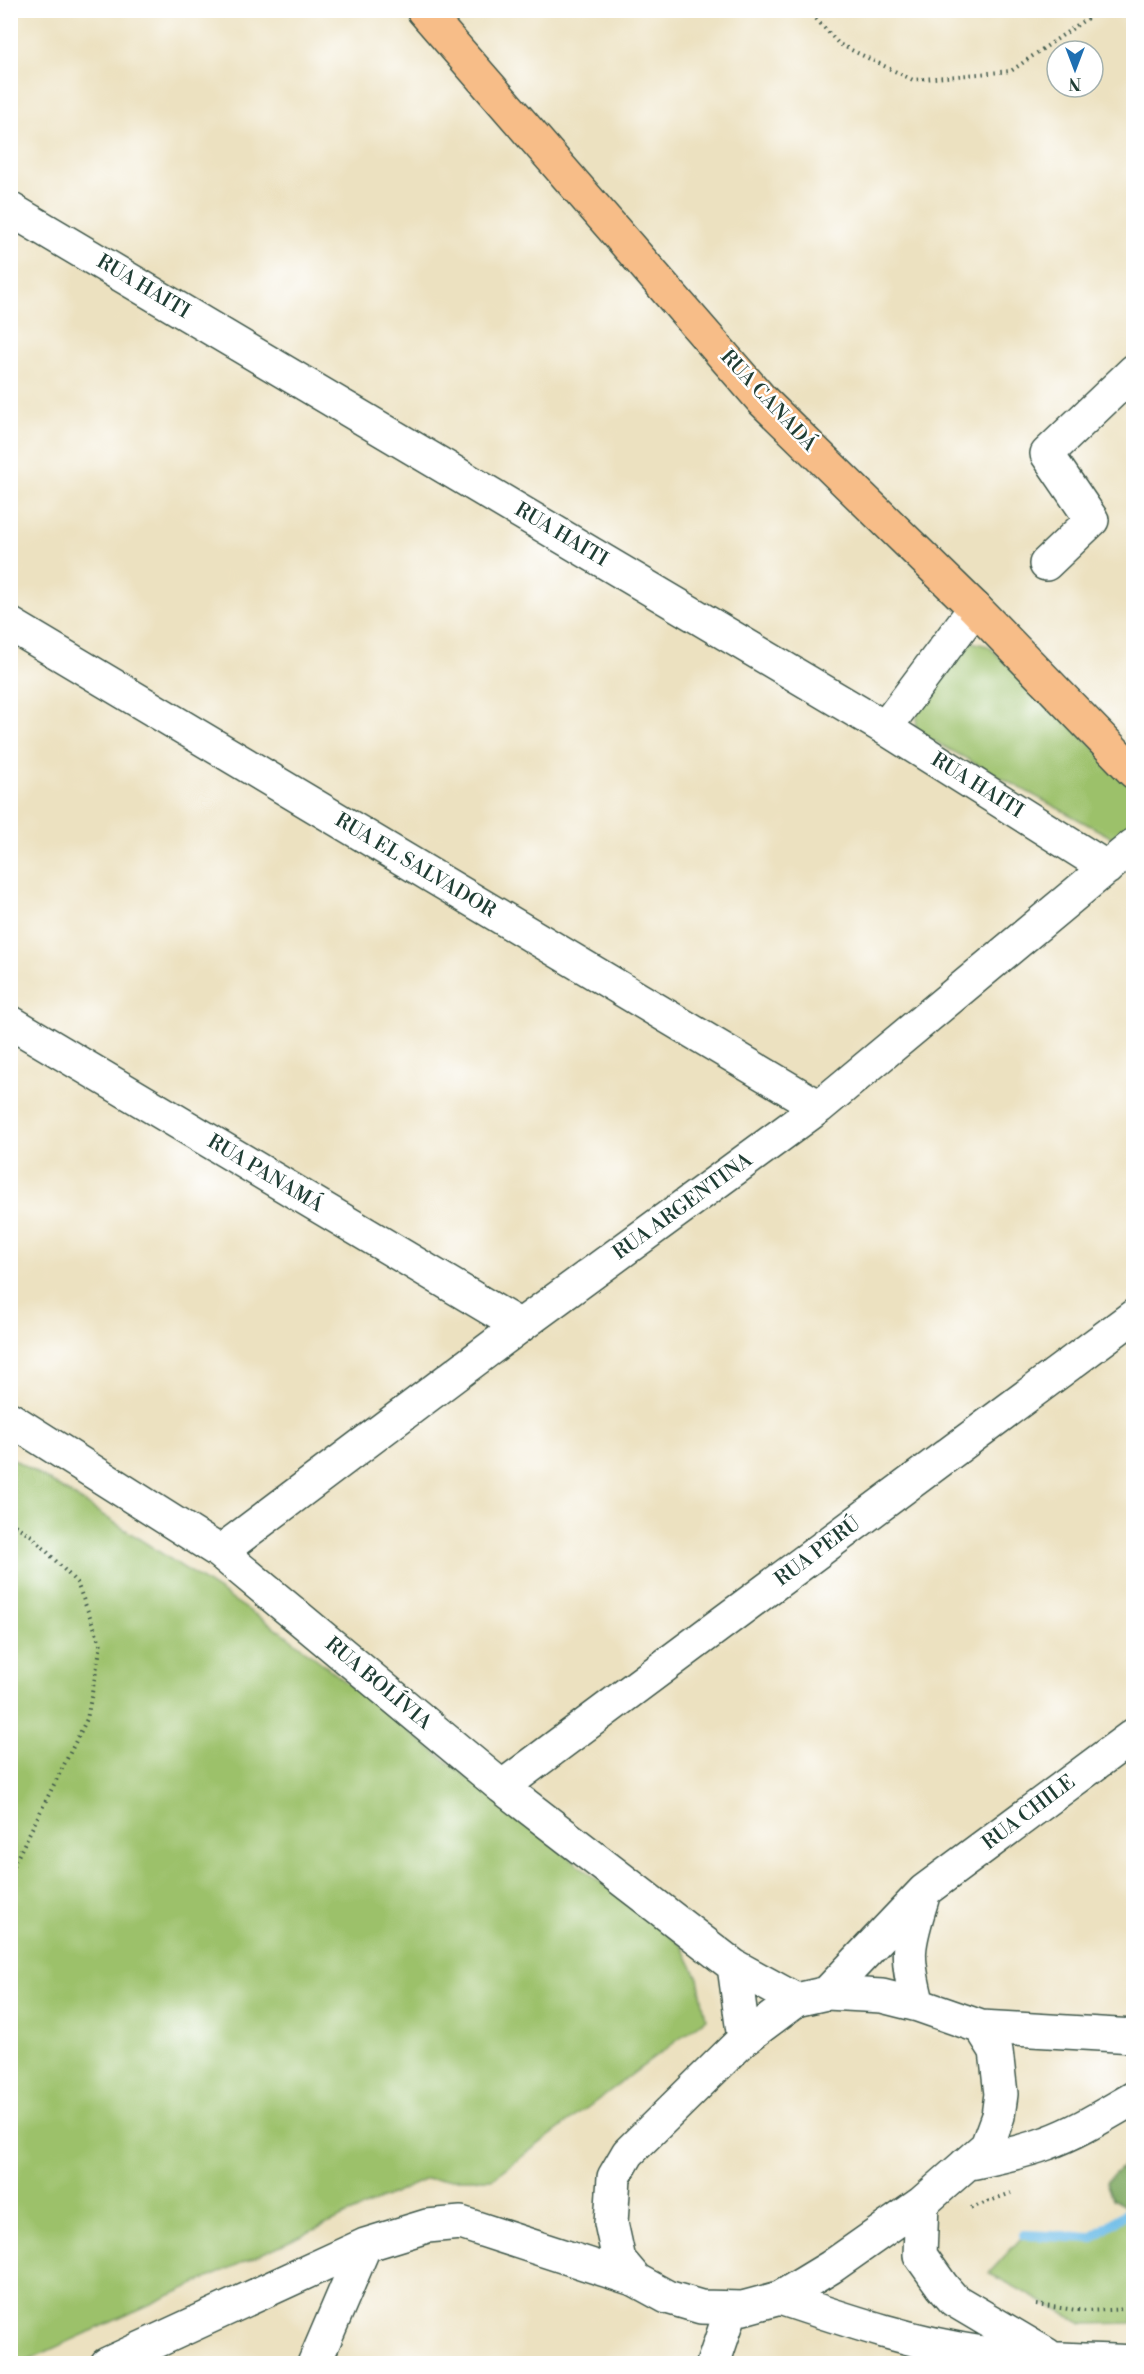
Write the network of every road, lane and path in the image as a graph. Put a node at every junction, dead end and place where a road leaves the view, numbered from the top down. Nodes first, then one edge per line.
1 (423, 10) edge
2 (808, 10) edge
3 (1099, 10) edge
4 (10, 209) edge
5 (1134, 371) edge
6 (1046, 564) dead end
7 (975, 608) junction
8 (10, 624) edge
9 (885, 728) junction
10 (1134, 772) edge
11 (1134, 846) edge
12 (1107, 868) junction
13 (10, 1022) edge
14 (819, 1107) junction
15 (1134, 1316) edge
16 (520, 1326) junction
17 (10, 1419) edge
18 (10, 1522) edge
19 (220, 1552) junction
20 (1134, 1735) edge
21 (502, 1787) junction
22 (10, 1872) edge
23 (924, 1891) junction
24 (734, 1966) junction
25 (827, 1993) junction
26 (796, 2000) junction
27 (918, 2005) junction
28 (981, 2027) junction
29 (1134, 2036) edge
30 (744, 2039) junction
31 (1134, 2098) edge
32 (966, 2164) junction
33 (1012, 2192) dead end
34 (922, 2202) junction
35 (965, 2211) dead end
36 (365, 2245) junction
37 (636, 2280) junction
38 (780, 2298) junction
39 (1031, 2304) dead end
40 (732, 2308) junction
41 (1134, 2309) edge
42 (1051, 2358) junction
43 (1134, 2362) edge
44 (107, 2364) edge
45 (314, 2364) edge
46 (713, 2364) edge

1 - 7 main road, RUA CANADÁ
2 - 3 path
4 - 9 street, RUA HAITI
5 - 6 street
7 - 9 street
7 - 10 main road, RUA CANADÁ
8 - 14 street, RUA EL SALVADOR
9 - 12 street, RUA HAITI
11 - 12 street, RUA ARGENTINA
12 - 14 street, RUA ARGENTINA
13 - 16 street, RUA PANAMÁ
14 - 16 street, RUA ARGENTINA
15 - 21 street, RUA PERÚ
16 - 19 street, RUA ARGENTINA
17 - 19 street, RUA BOLÍVIA
18 - 22 path
19 - 21 street, RUA BOLÍVIA
20 - 23 street, RUA CHILE
21 - 24 street, RUA BOLÍVIA
23 - 25 street, RUA CHILE
23 - 27 street
24 - 26 street, RUA BOLÍVIA
24 - 30 street
25 - 26 street
25 - 27 street
26 - 30 street
27 - 28 street
28 - 29 street
28 - 32 street
30 - 37 street
31 - 32 street
32 - 34 street
33 - 35 path
34 - 38 street
34 - 42 street
36 - 37 street
36 - 44 street
36 - 45 street
37 - 40 street
38 - 40 street
38 - 42 street
39 - 41 path
40 - 46 street
42 - 43 street

